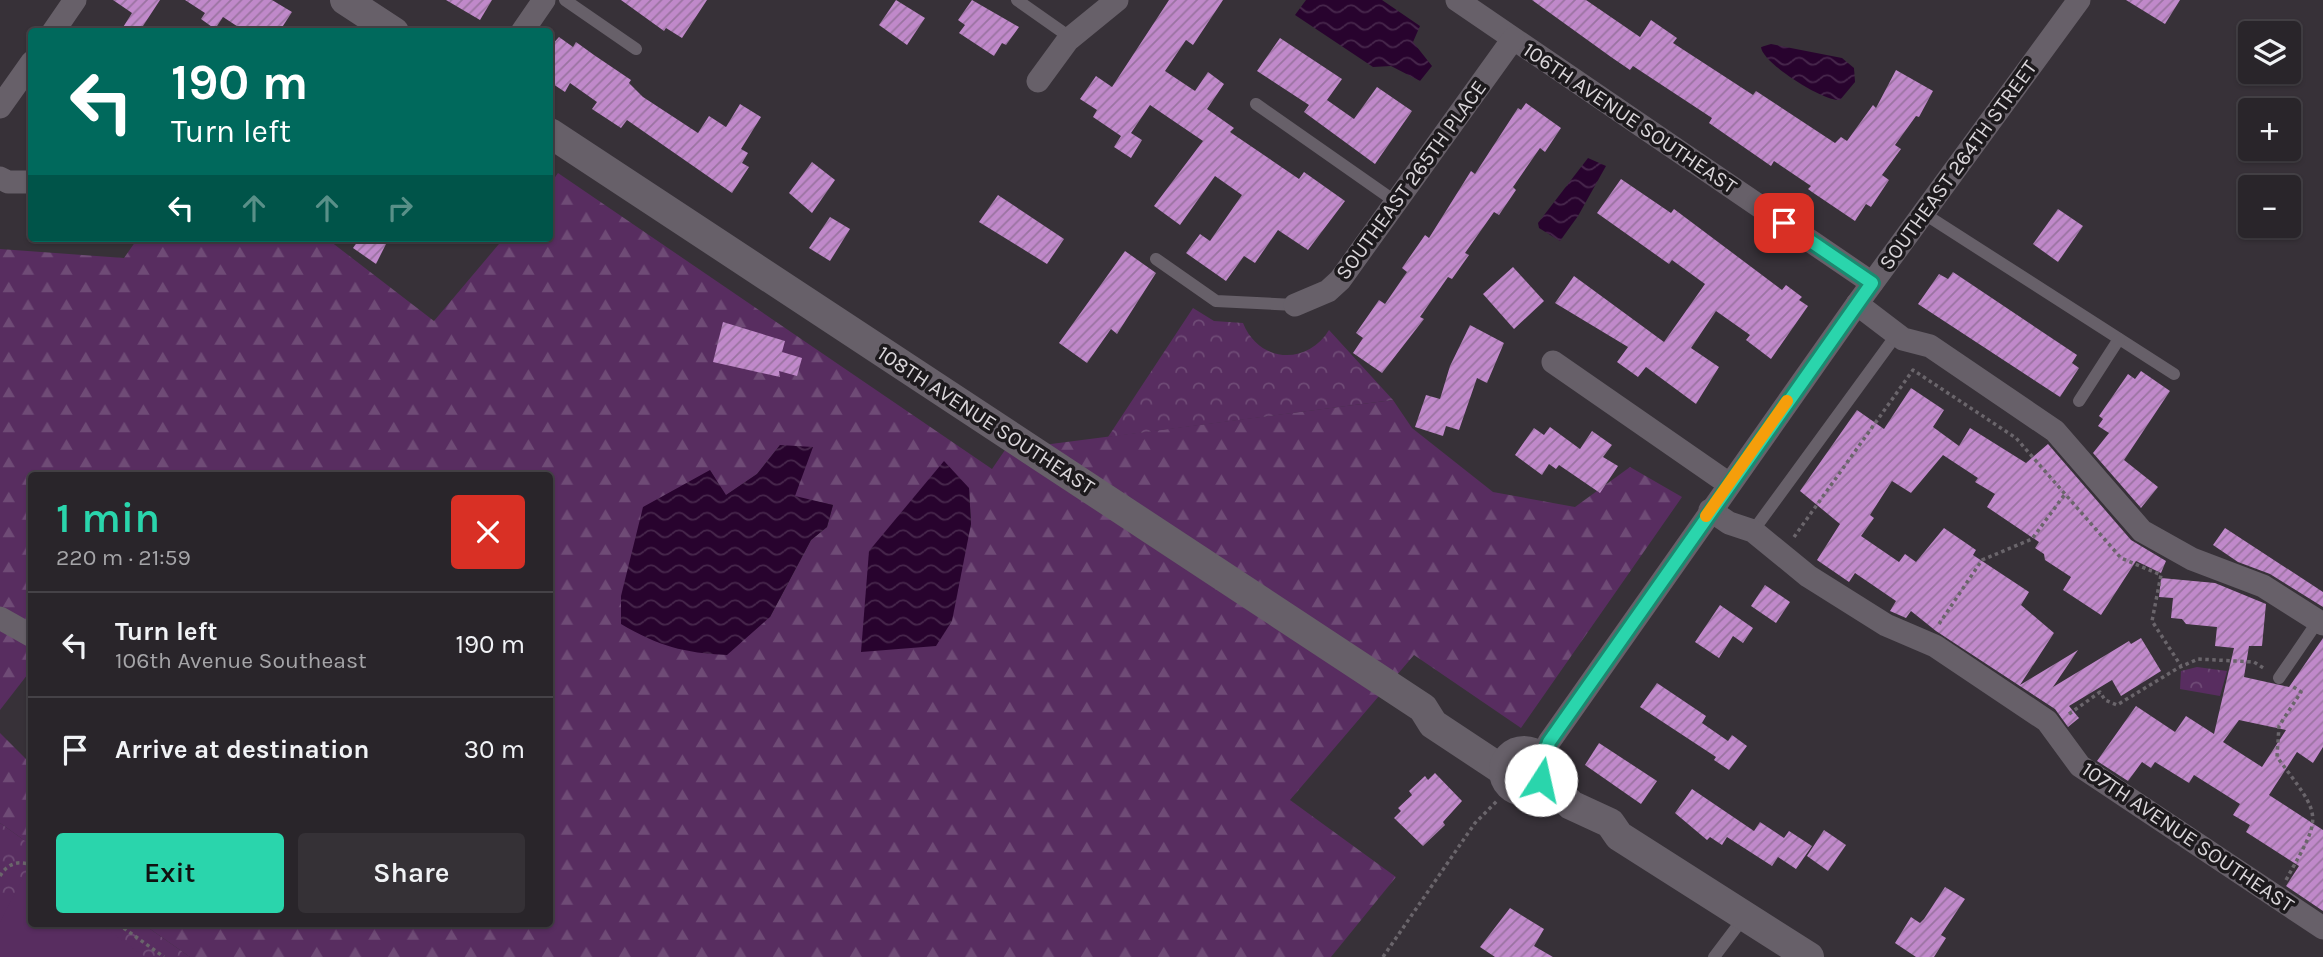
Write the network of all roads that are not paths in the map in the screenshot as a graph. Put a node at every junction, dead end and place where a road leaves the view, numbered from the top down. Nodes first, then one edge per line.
1 (75, 0) edge
2 (345, 0) edge
3 (544, 0) edge
4 (565, 0) edge
5 (1017, 0) edge
6 (1117, 0) edge
7 (1457, 0) edge
8 (2078, 0) edge
9 (56, 28) edge
10 (388, 28) edge
11 (525, 28) edge
12 (1071, 38) junction
13 (1513, 38) junction
14 (636, 49) dead end
15 (28, 68) edge
16 (1038, 81) dead end
17 (1256, 104) dead end
18 (0, 107) edge
19 (553, 135) edge
20 (0, 178) edge
21 (28, 182) edge
22 (1396, 202) junction
23 (1923, 213) junction
24 (1156, 259) dead end
25 (1872, 283) junction
26 (1857, 303) junction
27 (1295, 306) joint
28 (1897, 334) junction
29 (2119, 339) junction
30 (1553, 362) dead end
31 (2174, 374) dead end
32 (2079, 401) dead end
33 (1729, 484) junction
34 (1710, 510) junction
35 (1753, 531) junction
36 (0, 618) edge
37 (2320, 622) edge
38 (28, 634) edge
39 (2279, 678) road end
40 (1530, 764) junction
41 (1745, 916) junction
42 (2323, 928) edge
43 (1714, 957) edge
44 (1809, 957) edge

1 - 9 street
2 - 10 street
3 - 11 street
4 - 14 lane
5 - 12 lane
6 - 12 street
7 - 13 street, 106TH AVENUE SOUTHEAST
8 - 23 street, SOUTHEAST 264TH STREET
12 - 16 street
13 - 22 street, SOUTHEAST 265TH PLACE
13 - 25 street, 106TH AVENUE SOUTHEAST
15 - 18 street
17 - 22 lane
19 - 40 street, 108TH AVENUE SOUTHEAST
20 - 21 street
22 - 27 street, SOUTHEAST 265TH PLACE
23 - 25 street, SOUTHEAST 264TH STREET
23 - 29 lane
24 - 27 lane
25 - 26 street, SOUTHEAST 264TH STREET
26 - 28 street
26 - 33 street, SOUTHEAST 264TH STREET
28 - 35 lane
28 - 37 street
29 - 31 lane
29 - 32 lane
30 - 33 street
33 - 34 street, SOUTHEAST 264TH STREET
34 - 35 street, 107TH AVENUE SOUTHEAST
34 - 40 street, SOUTHEAST 264TH STREET
35 - 42 street, 107TH AVENUE SOUTHEAST
36 - 38 street
37 - 39 lane
40 - 41 street, 108TH AVENUE SOUTHEAST
41 - 43 lane
41 - 44 street, 108TH AVENUE SOUTHEAST

